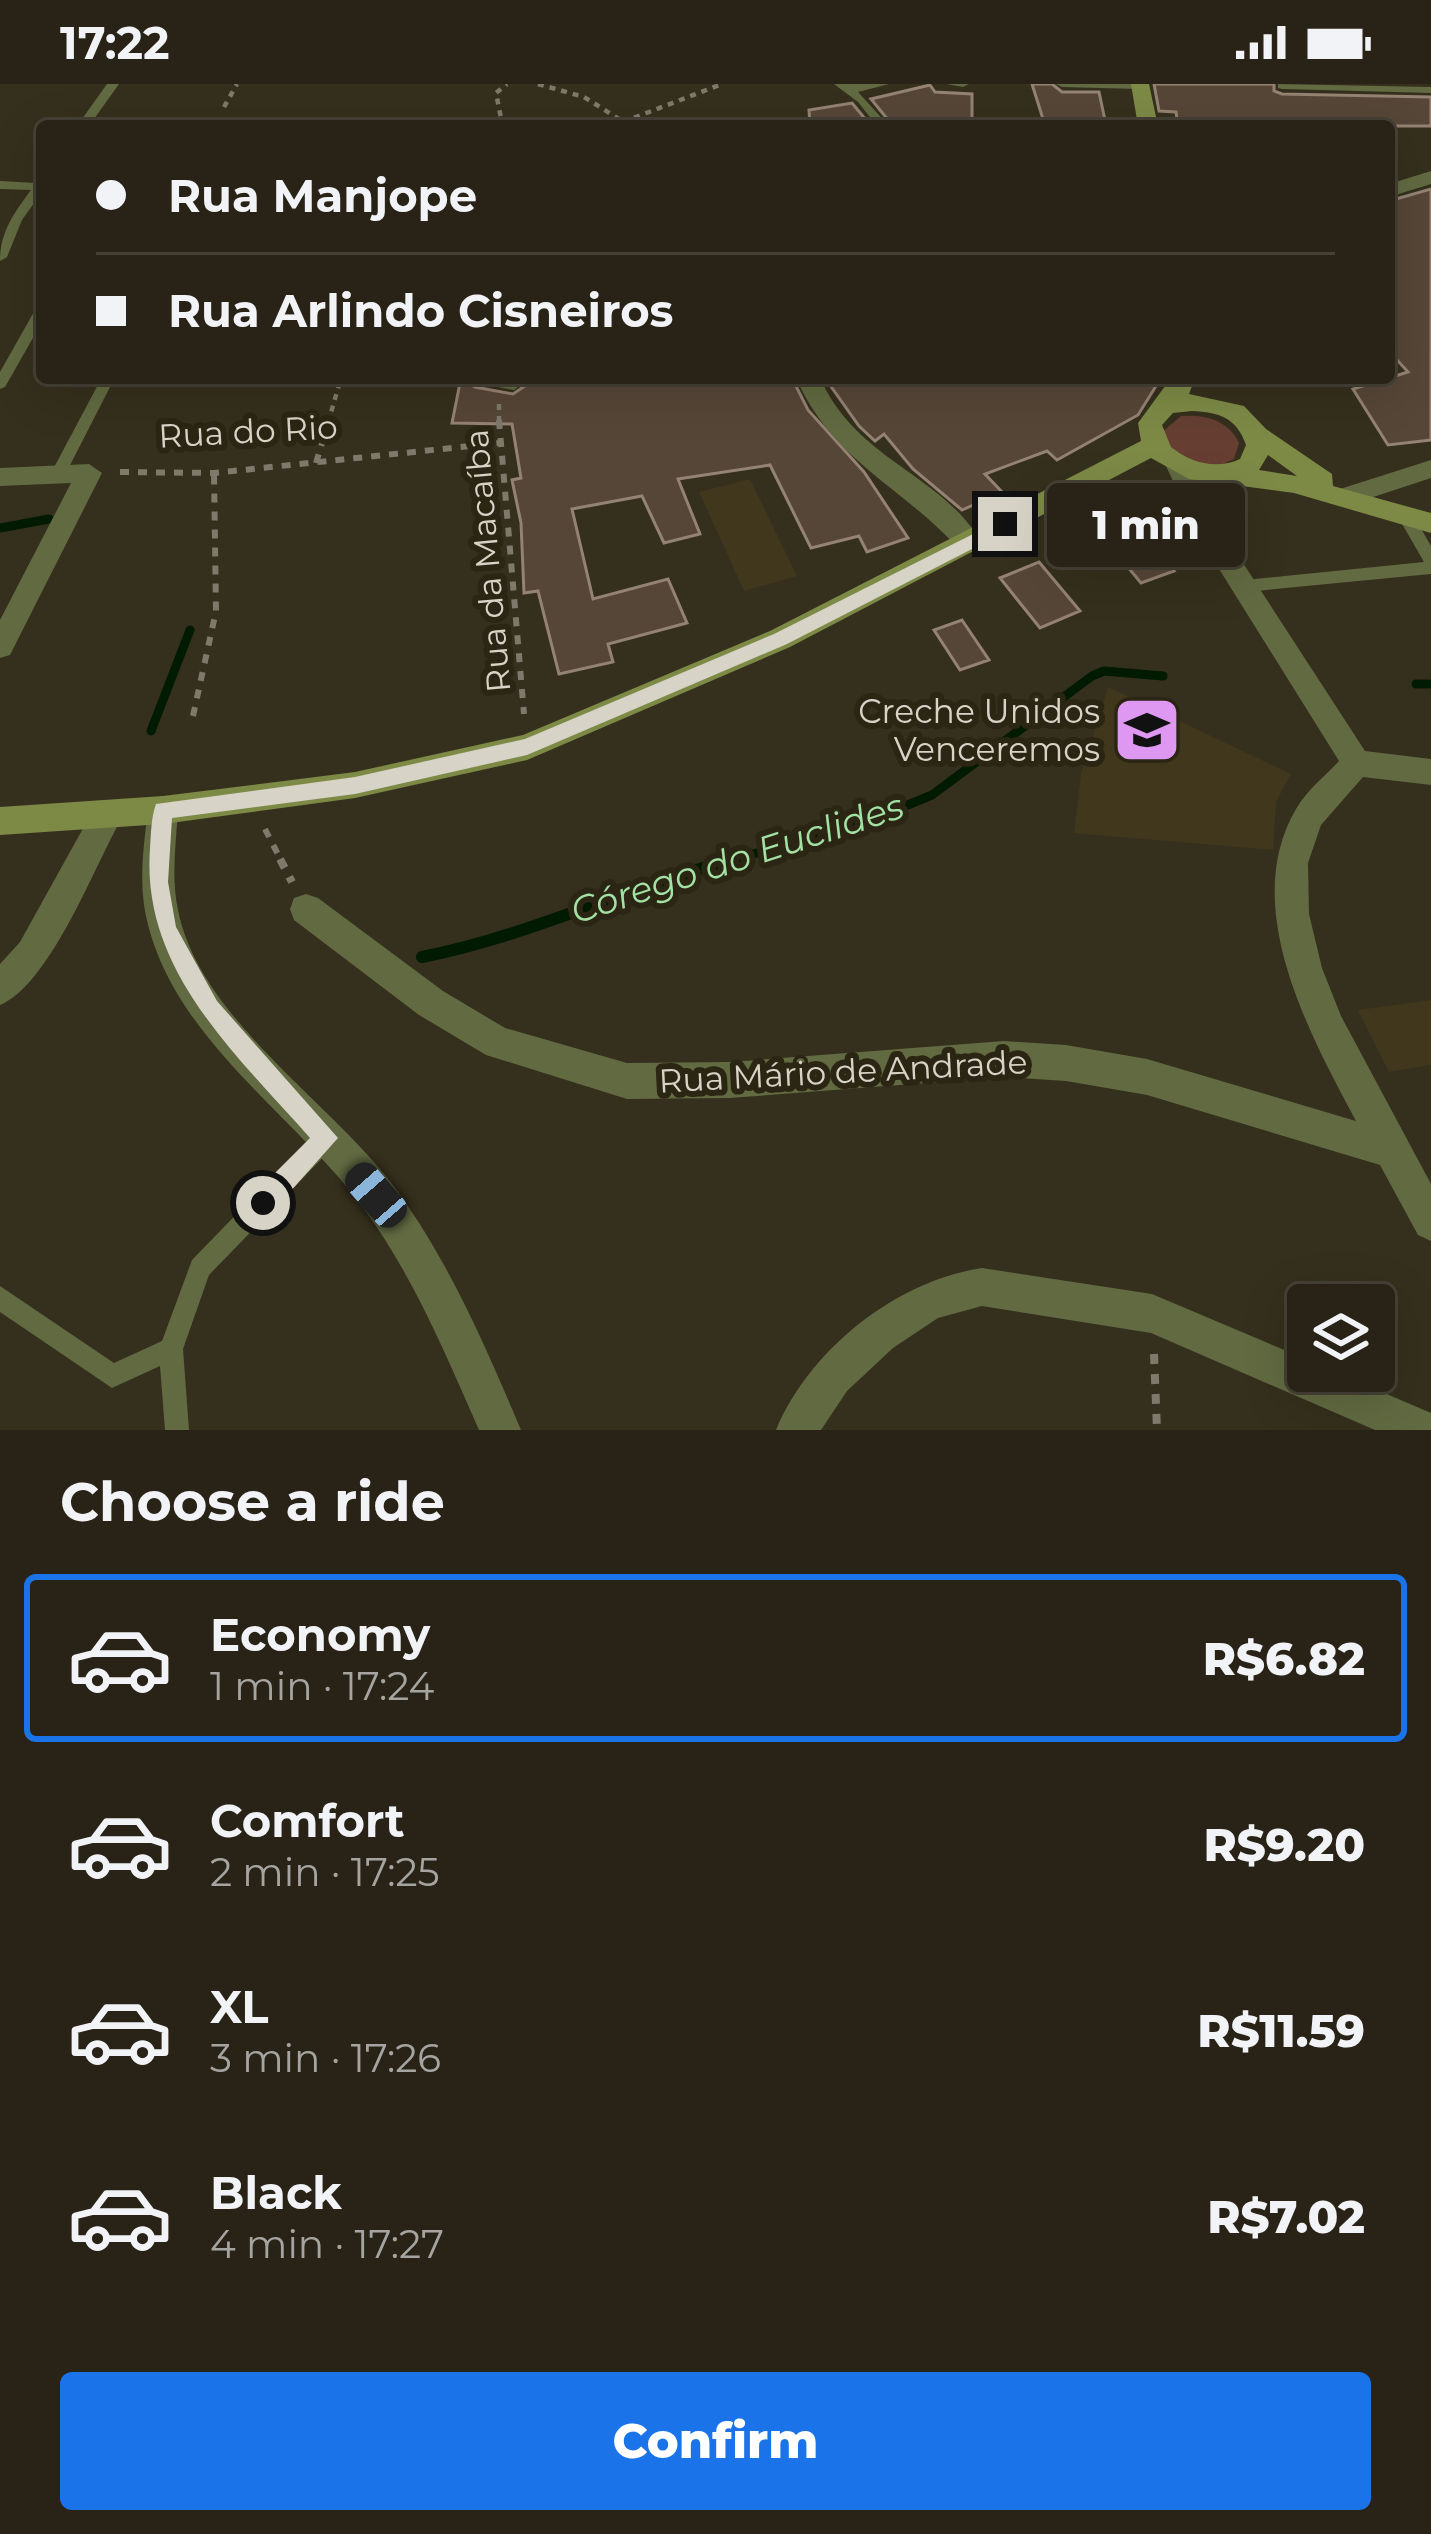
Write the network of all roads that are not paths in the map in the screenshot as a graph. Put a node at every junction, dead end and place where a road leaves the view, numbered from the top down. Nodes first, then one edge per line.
1 (113, 84) edge
2 (883, 84) edge
3 (952, 84) edge
4 (964, 84) edge
5 (1062, 84) edge
6 (1140, 85) edge
7 (1282, 86) edge
8 (844, 87) edge
9 (1431, 90) edge
10 (87, 120) edge
11 (877, 120) edge
12 (1147, 120) edge
13 (1431, 176) edge
14 (0, 185) edge
15 (36, 185) edge
16 (1395, 189) edge
17 (36, 191) edge
18 (0, 257) edge
19 (36, 321) edge
20 (0, 384) edge
21 (105, 384) edge
22 (504, 384) edge
23 (811, 384) edge
24 (1180, 384) edge
25 (1217, 384) edge
26 (514, 386) road end
27 (1166, 406) junction
28 (1248, 426) junction
29 (1155, 445) junction
30 (1179, 466) junction
31 (1431, 469) edge
32 (1215, 474) junction
33 (58, 475) junction
34 (0, 477) edge
35 (1349, 496) junction
36 (1418, 519) edge
37 (969, 543) junction
38 (1431, 564) edge
39 (1245, 586) junction
40 (8, 610) edge
41 (0, 647) edge
42 (1356, 763) junction
43 (1431, 772) edge
44 (163, 810) junction
45 (107, 815) junction
46 (0, 821) edge
47 (306, 910) road end
48 (0, 989) edge
49 (326, 1138) junction
50 (1395, 1151) junction
51 (1430, 1216) edge
52 (0, 1298) edge
53 (170, 1349) junction
54 (177, 1430) edge
55 (500, 1430) edge
56 (797, 1430) edge
57 (1423, 1430) edge

1 - 10 lane
2 - 8 lane
3 - 4 lane
5 - 6 lane
6 - 12 main road
7 - 9 lane
8 - 11 lane
13 - 16 street
14 - 15 lane
17 - 18 lane
19 - 20 lane
21 - 33 lane
22 - 26 lane
23 - 37 street
24 - 27 main road
25 - 28 main road
27 - 28 main road
27 - 29 main road
28 - 32 main road
28 - 35 main road
29 - 30 main road
29 - 37 main road
30 - 32 main road
30 - 39 street
31 - 35 street
32 - 35 main road
33 - 34 street
33 - 40 street
35 - 36 main road
36 - 38 lane
37 - 44 main road
38 - 39 lane
39 - 42 street
40 - 41 street
42 - 43 street
42 - 50 street
44 - 45 main road
44 - 49 street
45 - 46 main road
45 - 48 street
47 - 50 street, Rua Mário de Andrade
49 - 53 lane
49 - 55 street
50 - 51 street
52 - 53 lane
53 - 54 lane
56 - 57 street

